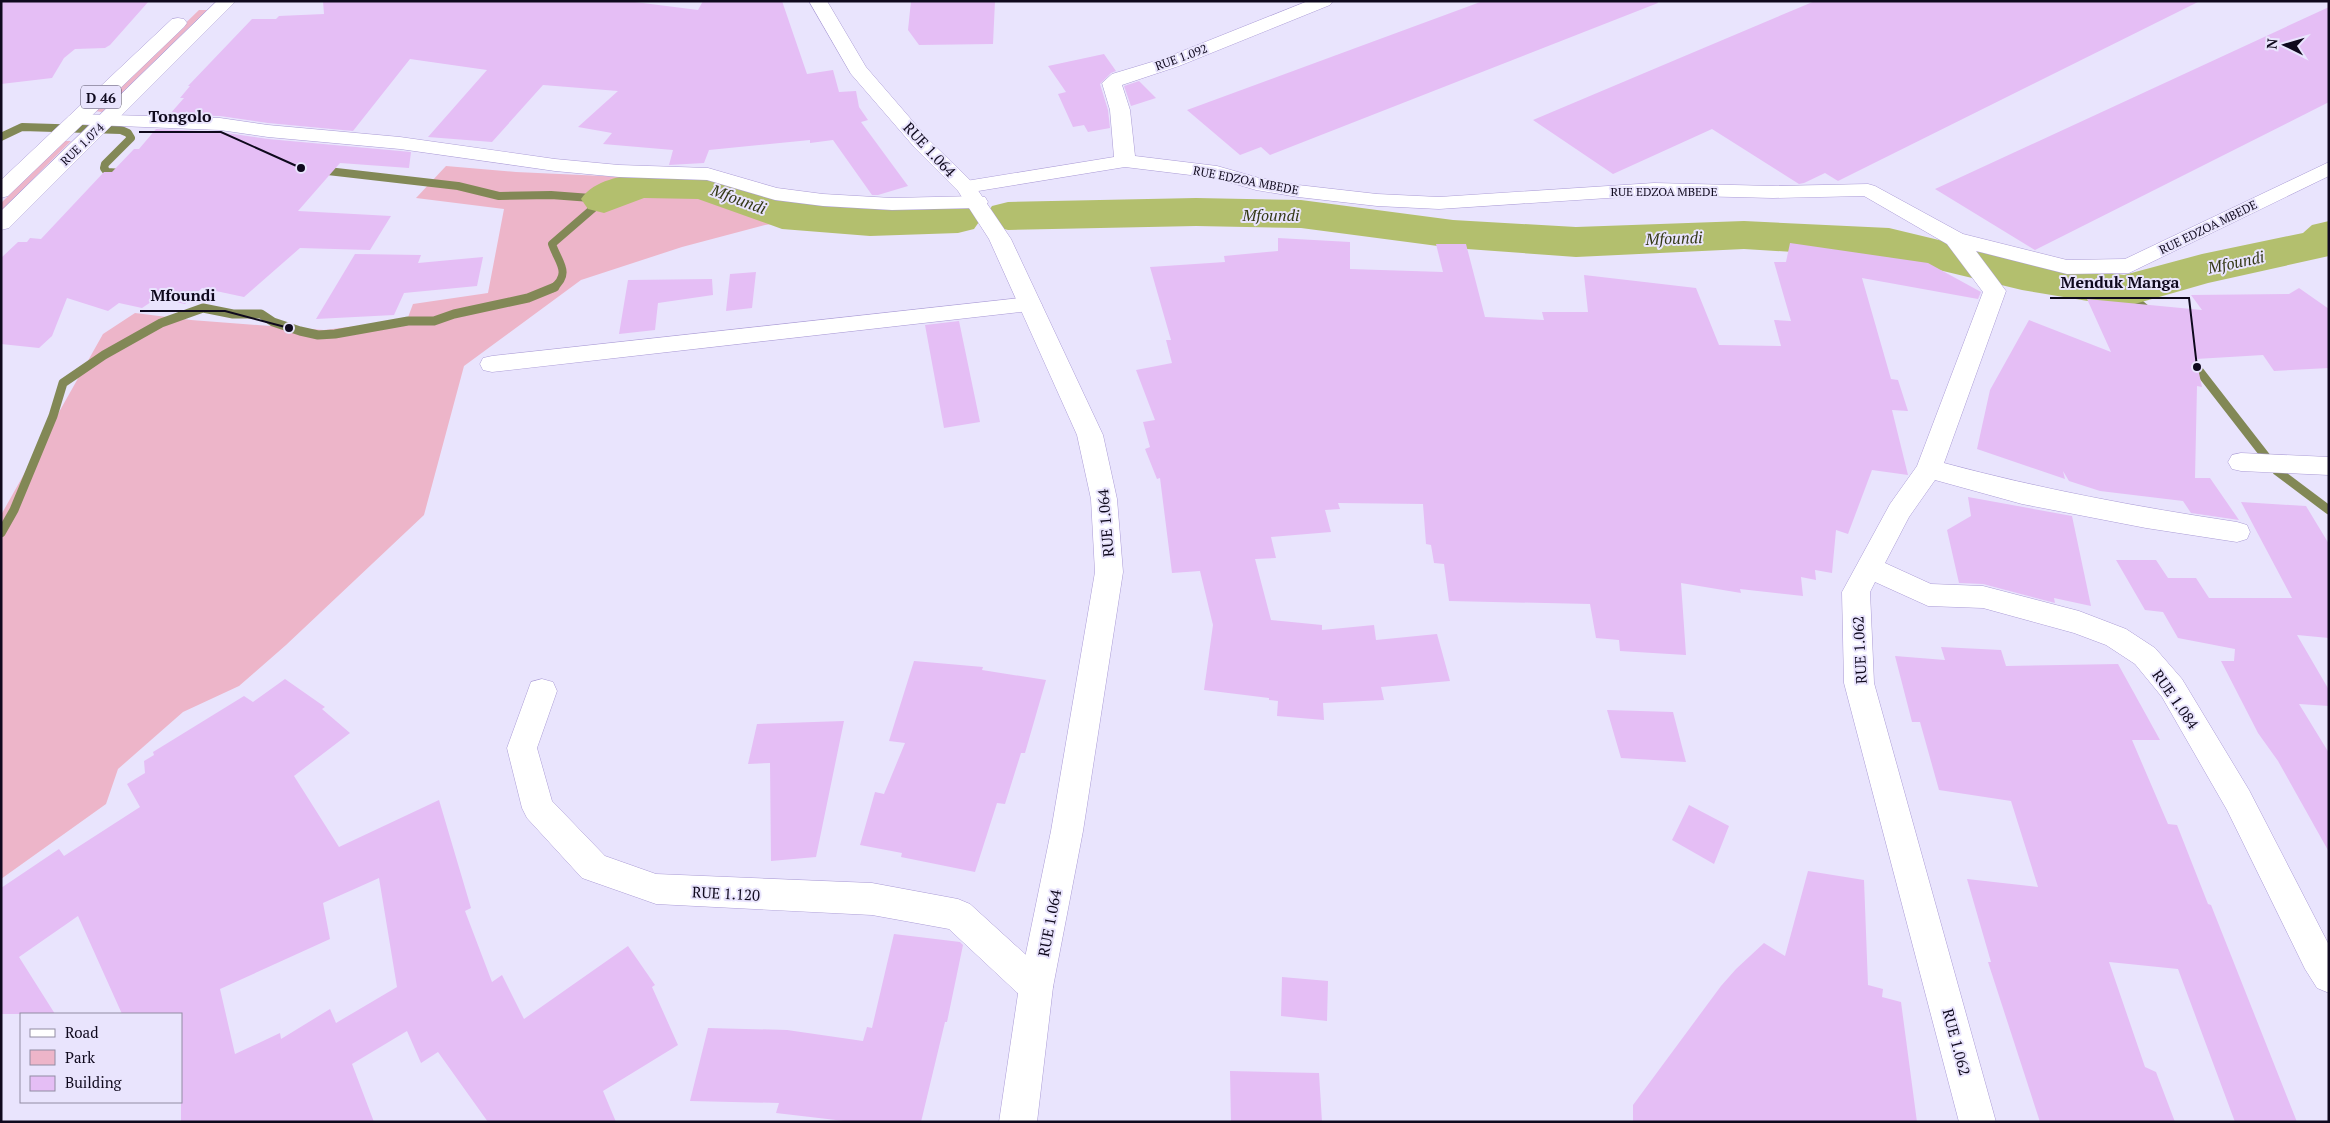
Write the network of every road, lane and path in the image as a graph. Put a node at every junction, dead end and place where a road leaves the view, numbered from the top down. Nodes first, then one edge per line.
1 (226, 1) edge
2 (818, 1) edge
3 (1324, 1) edge
4 (193, 8) dead end
5 (76, 120) junction
6 (105, 121) junction
7 (1125, 161) junction
8 (2329, 168) edge
9 (1, 192) edge
10 (972, 195) junction
11 (1, 222) edge
12 (1955, 239) junction
13 (1030, 305) junction
14 (492, 364) dead end
15 (2241, 462) dead end
16 (2329, 466) edge
17 (1929, 469) junction
18 (2237, 532) dead end
19 (1868, 567) junction
20 (542, 691) dead end
21 (2329, 976) edge
22 (1036, 988) junction
23 (1018, 1122) edge
24 (1978, 1122) edge

1 - 6 street, RUE 1.074 / D 46
2 - 10 street, RUE 1.064
3 - 7 street, RUE 1.092
4 - 5 street, RUE 1.074 / D 46
5 - 6 street, RUE EDZOA MBEDE
5 - 9 street, RUE 1.074 / D 46
6 - 10 street, RUE EDZOA MBEDE
6 - 11 street, RUE 1.074 / D 46
7 - 10 street, RUE EDZOA MBEDE
7 - 12 street, RUE EDZOA MBEDE
8 - 12 street, RUE EDZOA MBEDE
10 - 13 street, RUE 1.064
12 - 17 street, RUE 1.062
13 - 14 street
13 - 22 street, RUE 1.064
15 - 16 street
17 - 18 street
17 - 19 street, RUE 1.062
19 - 21 street, RUE 1.084
19 - 24 street, RUE 1.062
20 - 22 street, RUE 1.120
22 - 23 street, RUE 1.064

